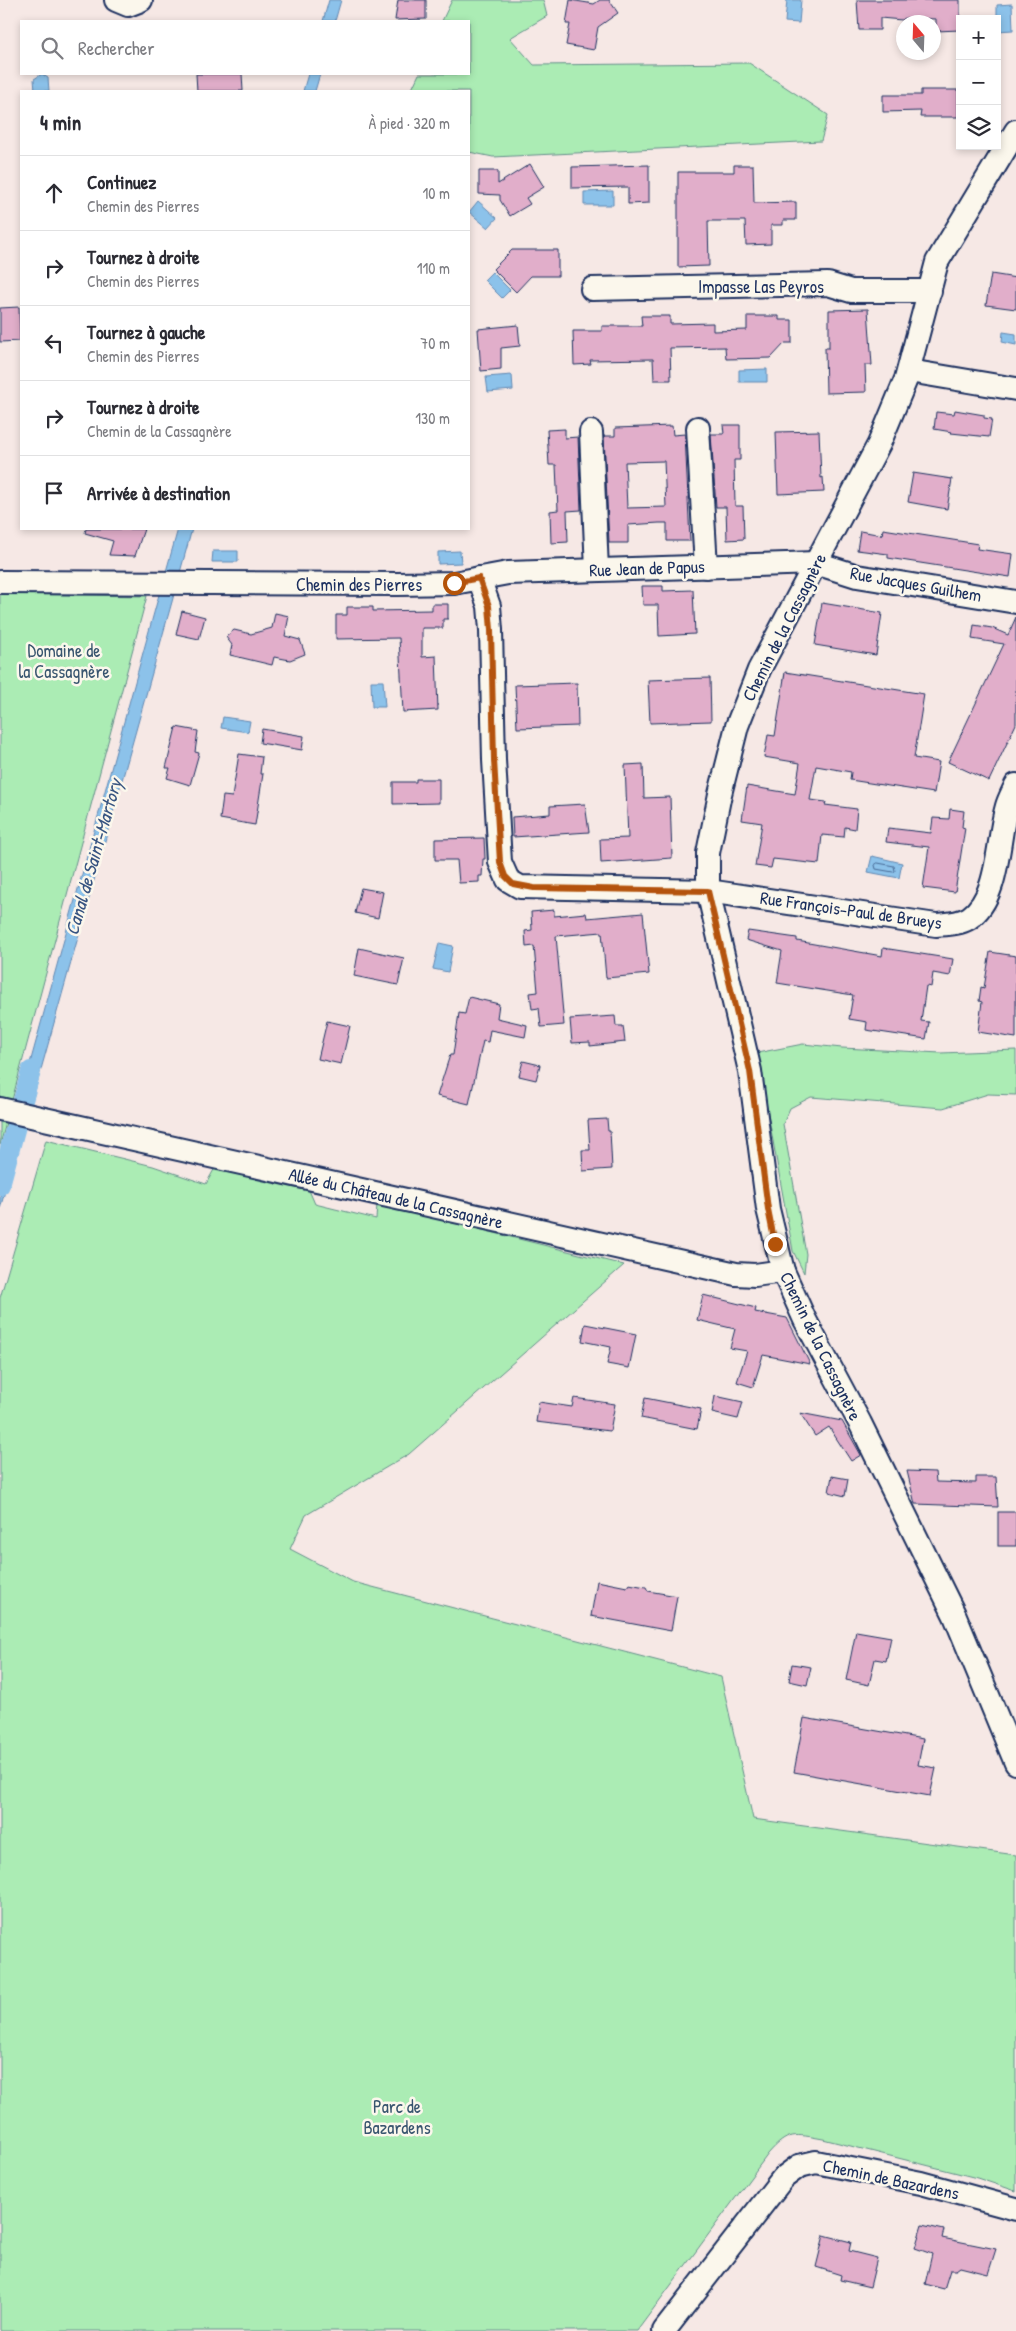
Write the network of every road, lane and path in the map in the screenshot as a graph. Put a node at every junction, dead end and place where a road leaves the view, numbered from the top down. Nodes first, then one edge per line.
1 (116, 0) edge
2 (141, 0) edge
3 (1016, 130) edge
4 (592, 289) dead end
5 (930, 291) junction
6 (908, 371) junction
7 (1016, 389) edge
8 (698, 428) dead end
9 (591, 432) dead end
10 (816, 563) junction
11 (706, 566) junction
12 (597, 570) junction
13 (479, 578) junction
14 (0, 582) edge
15 (1016, 602) edge
16 (1016, 785) edge
17 (708, 891) junction
18 (5, 1110) edge
19 (783, 1270) junction
20 (1016, 1763) edge
21 (1016, 2209) edge
22 (664, 2331) edge

1 - 2 street
3 - 5 street, Chemin de la Cassagnère
4 - 5 street, Impasse Las Peyros
5 - 6 street, Chemin de la Cassagnère
6 - 7 street
6 - 10 street, Chemin de la Cassagnère
8 - 11 street
9 - 12 street
10 - 11 street, Rue Jean de Papus
10 - 15 street, Rue Jacques Guilhem
10 - 17 street, Chemin de la Cassagnère
11 - 12 street, Rue Jean de Papus
12 - 13 street, Rue Jean de Papus
13 - 14 street, Chemin des Pierres
13 - 17 street
16 - 17 street, Rue François-Paul de Brueys
17 - 19 street, Chemin de la Cassagnère
18 - 19 street, Allée du Château de la Cassagnère
19 - 20 street, Chemin de la Cassagnère
21 - 22 street, Chemin de Bazardens

